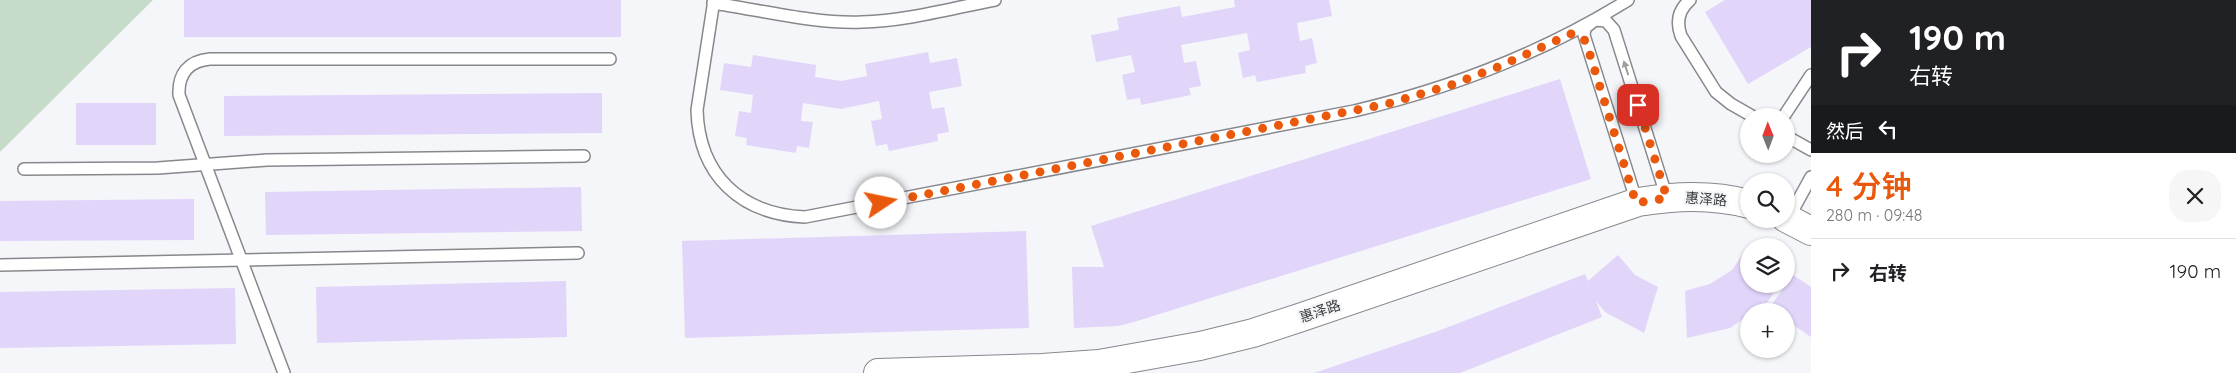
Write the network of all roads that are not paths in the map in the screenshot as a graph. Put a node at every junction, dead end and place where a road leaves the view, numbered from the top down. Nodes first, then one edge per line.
1 (995, 0) edge
2 (1690, 0) edge
3 (1626, 1) edge
4 (714, 2) edge
5 (1590, 23) junction
6 (1614, 30) junction
7 (1567, 35) junction
8 (1586, 42) junction
9 (610, 59) dead end
10 (1811, 74) edge
11 (1789, 108) edge
12 (1740, 109) edge
13 (1795, 141) edge
14 (1811, 150) edge
15 (584, 156) dead end
16 (205, 164) junction
17 (24, 169) dead end
18 (1811, 177) edge
19 (1667, 198) junction
20 (1740, 202) edge
21 (1636, 203) junction
22 (1795, 223) edge
23 (578, 253) dead end
24 (241, 260) junction
25 (0, 265) edge
26 (284, 373) edge
27 (878, 373) edge

1 - 4 lane
2 - 12 lane
3 - 5 lane
3 - 6 lane
4 - 7 lane
5 - 6 lane
5 - 7 lane
5 - 8 lane
19 -> 6 lane
7 - 8 lane
8 - 21 lane
9 - 16 lane
10 - 11 lane
13 - 14 lane
15 - 16 lane
16 - 17 lane
16 - 24 lane
18 - 22 lane
19 - 20 street, 惠泽路
19 - 21 street, 惠泽路
21 - 27 street, 惠泽路
23 - 24 lane
24 - 25 lane
24 - 26 lane

